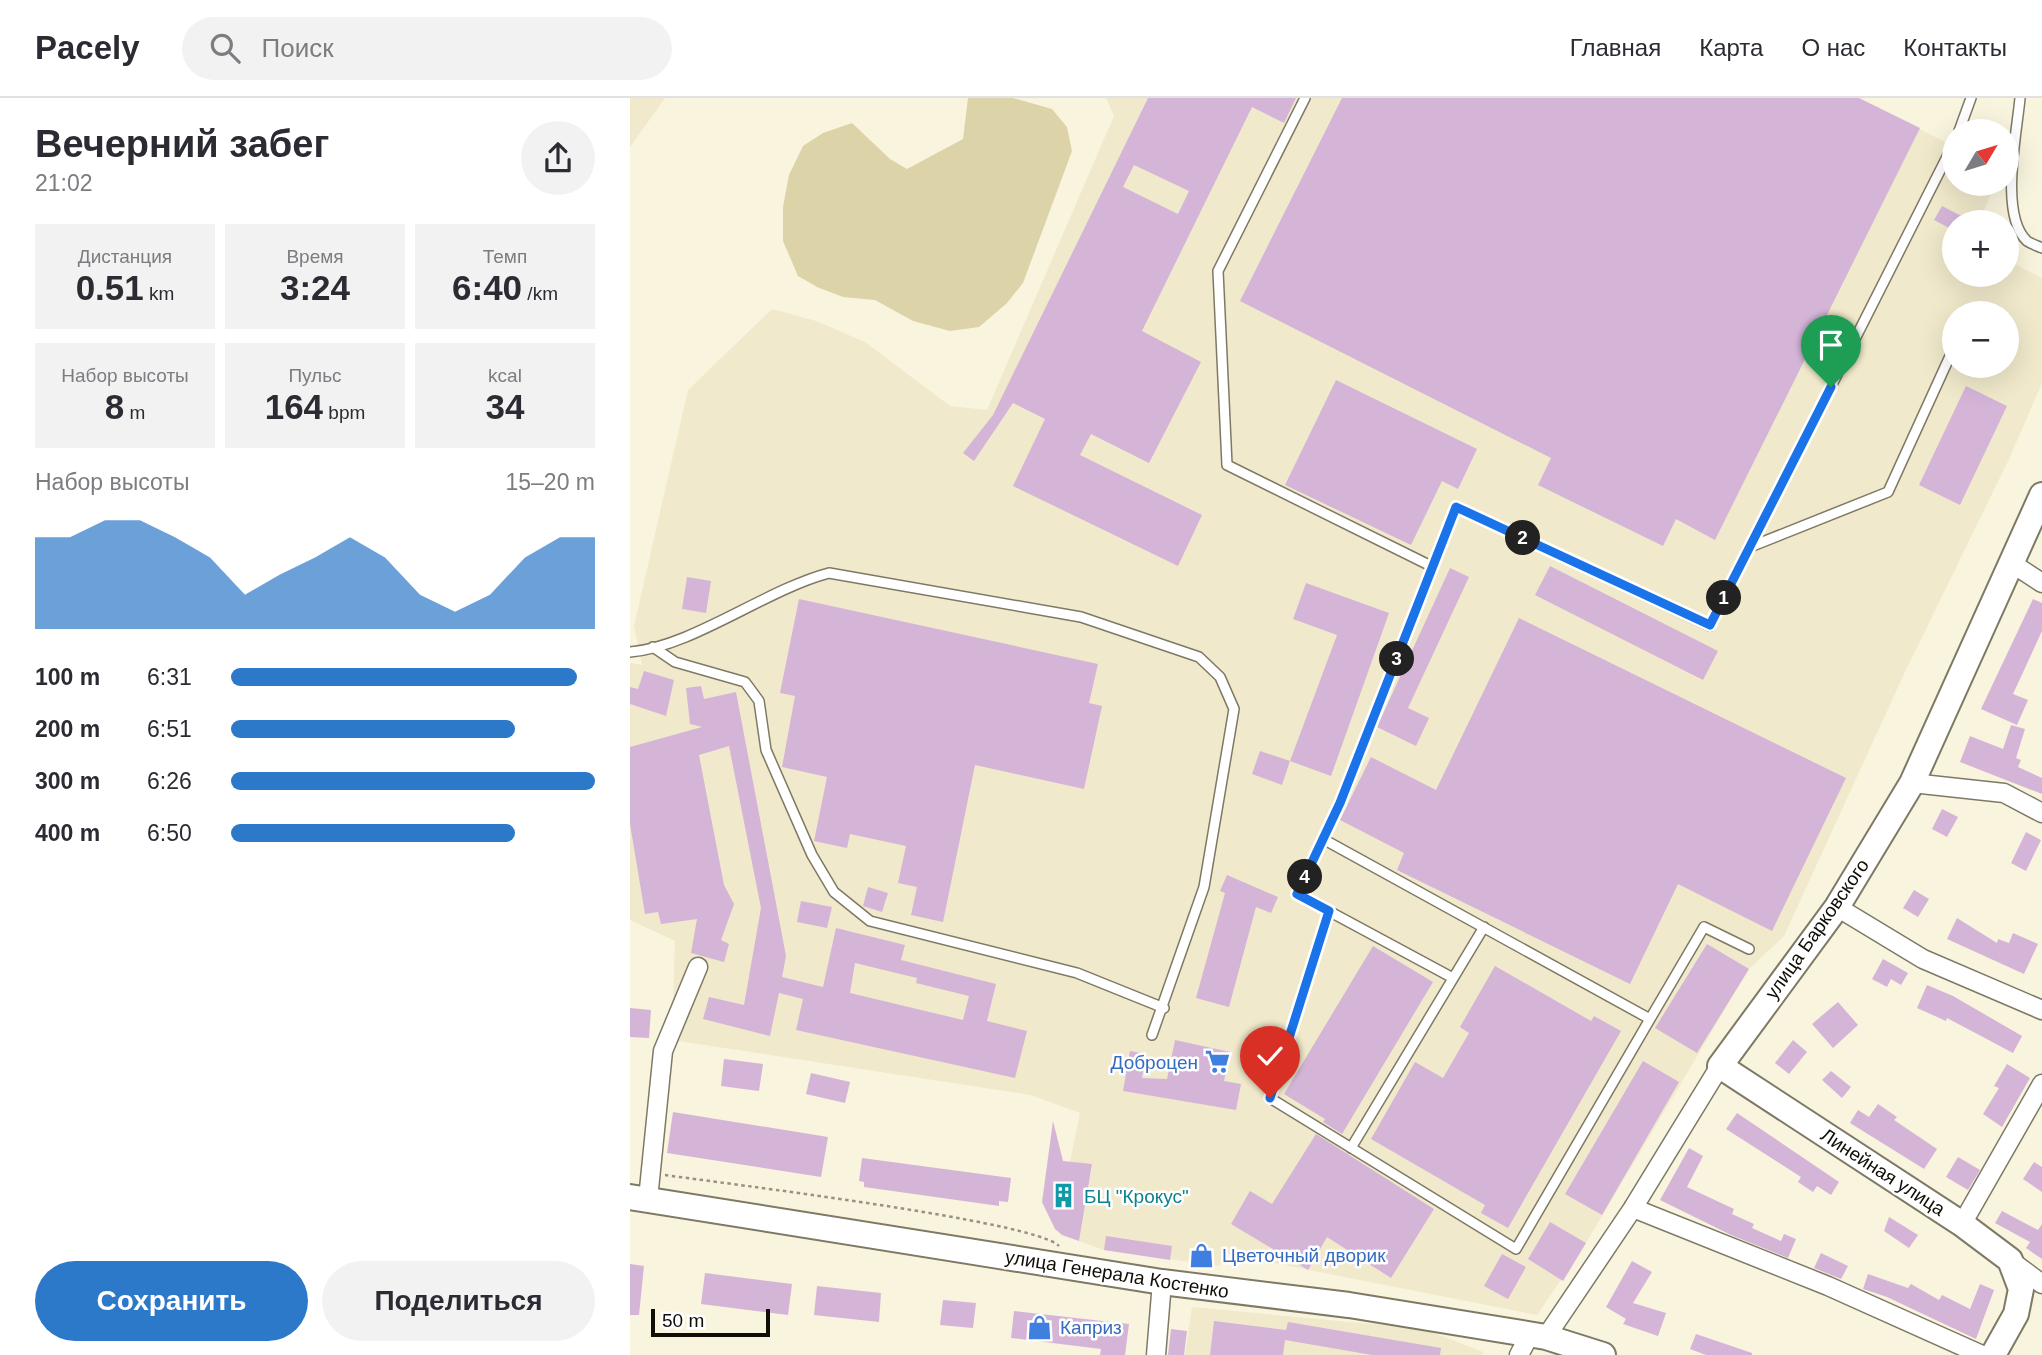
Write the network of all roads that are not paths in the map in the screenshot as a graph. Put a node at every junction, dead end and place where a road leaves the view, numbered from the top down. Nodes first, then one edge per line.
1 (1305, 98) edge
2 (1971, 98) edge
3 (2020, 98) edge
4 (1963, 119) edge
5 (1942, 167) edge
6 (2042, 248) edge
7 (1942, 374) edge
8 (2042, 495) edge
9 (1750, 547) junction
10 (2013, 564) junction
11 (1433, 567) junction
12 (2042, 583) edge
13 (653, 647) junction
14 (630, 652) edge
15 (1912, 783) junction
16 (2042, 813) edge
17 (1323, 839) junction
18 (1837, 906) junction
19 (1329, 911) junction
20 (1484, 927) junction
21 (1749, 949) dead end
22 (698, 967) dead end
23 (1453, 978) junction
24 (1164, 1008) junction
25 (2042, 1010) edge
26 (1650, 1019) junction
27 (1152, 1035) dead end
28 (1720, 1066) junction
29 (2042, 1084) edge
30 (1351, 1148) junction
31 (639, 1198) edge
32 (1633, 1208) junction
33 (1962, 1224) junction
34 (2010, 1260) junction
35 (1162, 1283) junction
36 (2042, 1284) edge
37 (1531, 1342) edge
38 (1156, 1355) edge
39 (1603, 1355) edge
40 (1982, 1355) edge
41 (1993, 1355) edge

1 - 11 lane
2 - 4 lane
3 - 6 lane
5 - 9 lane
7 - 9 lane
8 - 10 main road, улица Барковского
9 - 11 lane
10 - 12 street
10 - 15 main road, улица Барковского
11 - 17 lane
13 - 14 lane
13 - 24 lane
13 - 24 lane
15 - 16 street
15 - 18 main road, улица Барковского
17 - 19 lane
17 - 20 lane
18 - 25 street
18 - 28 main road, улица Барковского
19 - 23 lane
19 - 30 lane
20 - 23 lane
20 - 26 lane
21 - 26 lane
22 - 31 street
23 - 30 lane
24 - 27 lane
26 - 30 lane
28 - 32 street, улица Барковского
28 - 33 main road, Линейная улица
29 - 33 street
31 - 35 main road, улица Генерала Костенко
32 - 37 street, улица Барковского
32 - 40 street
33 - 34 main road, Линейная улица
34 - 36 street, Линейная улица
34 - 41 main road
35 - 37 main road, улица Генерала Костенко
35 - 38 street
37 - 39 main road, улица Генерала Костенко

